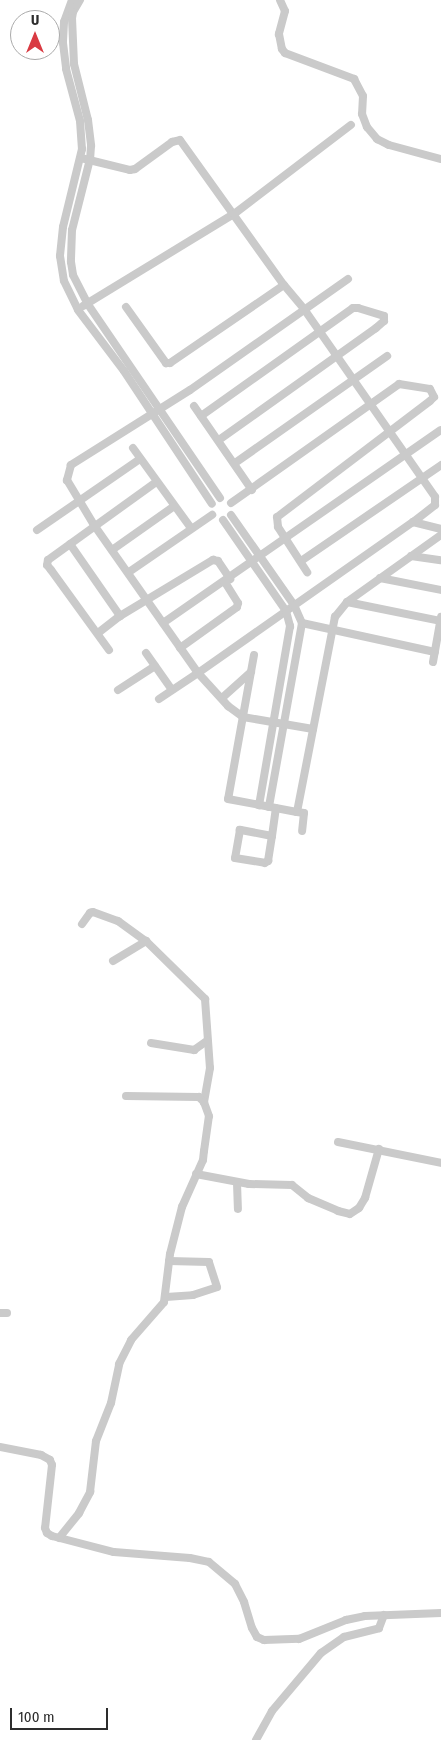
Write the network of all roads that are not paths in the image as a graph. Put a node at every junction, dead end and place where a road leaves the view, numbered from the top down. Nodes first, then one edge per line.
1 (72, 0) edge
2 (80, 0) edge
3 (280, 0) edge
4 (73, 42) junction
5 (63, 43) junction
6 (351, 125) dead end
7 (81, 158) junction
8 (90, 159) junction
9 (441, 159) edge
10 (234, 214) junction
11 (348, 279) dead end
12 (284, 286) junction
13 (87, 303) junction
14 (126, 307) dead end
15 (304, 309) junction
16 (78, 310) junction
17 (318, 333) junction
18 (336, 356) junction
19 (387, 356) dead end
20 (352, 380) junction
21 (370, 405) junction
22 (194, 406) dead end
23 (159, 409) junction
24 (152, 416) junction
25 (202, 416) junction
26 (441, 430) edge
27 (389, 432) junction
28 (219, 440) junction
29 (133, 448) dead end
30 (405, 456) junction
31 (140, 459) junction
32 (235, 463) junction
33 (441, 465) edge
34 (422, 478) junction
35 (156, 482) junction
36 (252, 490) junction
37 (220, 498) junction
38 (78, 502) junction
39 (212, 504) junction
40 (231, 504) junction
41 (173, 507) junction
42 (212, 515) junction
43 (232, 515) junction
44 (223, 520) junction
45 (413, 522) junction
46 (94, 525) junction
47 (191, 528) junction
48 (441, 529) edge
49 (37, 530) dead end
50 (441, 535) edge
51 (286, 538) junction
52 (70, 544) junction
53 (112, 550) junction
54 (411, 556) junction
55 (259, 557) junction
56 (441, 560) edge
57 (301, 561) junction
58 (251, 563) junction
59 (129, 572) junction
60 (307, 572) dead end
61 (380, 578) junction
62 (227, 580) junction
63 (441, 590) edge
64 (148, 600) junction
65 (348, 602) junction
66 (294, 605) junction
67 (286, 611) junction
68 (120, 616) junction
69 (441, 618) edge
70 (163, 623) junction
71 (302, 623) junction
72 (331, 629) junction
73 (98, 633) junction
74 (180, 648) junction
75 (109, 650) dead end
76 (435, 652) junction
77 (146, 653) dead end
78 (254, 655) dead end
79 (433, 662) dead end
80 (155, 666) junction
81 (251, 672) junction
82 (198, 673) junction
83 (118, 690) dead end
84 (172, 690) junction
85 (222, 698) junction
86 (159, 699) dead end
87 (243, 717) junction
88 (274, 722) junction
89 (285, 724) junction
90 (312, 729) junction
91 (259, 805) junction
92 (272, 808) junction
93 (297, 812) junction
94 (302, 831) dead end
95 (272, 836) junction
96 (82, 924) dead end
97 (146, 941) junction
98 (113, 961) dead end
99 (207, 1041) junction
100 (151, 1043) dead end
101 (126, 1096) dead end
102 (204, 1102) junction
103 (338, 1142) dead end
104 (379, 1149) junction
105 (441, 1163) edge
106 (196, 1174) junction
107 (236, 1183) junction
108 (238, 1209) dead end
109 (169, 1261) junction
110 (166, 1296) junction
111 (0, 1447) edge
112 (59, 1538) junction
113 (441, 1613) edge
114 (384, 1615) junction
115 (256, 1740) edge

1 - 5 street
2 - 4 street
3 - 9 street
4 - 5 street
4 - 8 street
5 - 7 street
6 - 10 street
7 - 8 street
7 - 16 street
8 - 10 street
8 - 13 street
10 - 12 street
10 - 13 street
11 - 15 street
12 - 14 street
12 - 15 street
13 - 16 street
13 - 23 street
15 - 17 street
15 - 23 street
16 - 24 street
17 - 18 street
17 - 18 street
17 - 25 street
18 - 20 street
18 - 28 street
19 - 20 street
20 - 21 street
20 - 32 street
21 - 27 street
21 - 27 street
21 - 36 street
22 - 25 street
23 - 24 street
23 - 37 street
24 - 38 street
24 - 39 street
25 - 28 street
26 - 30 street
27 - 30 street
27 - 51 street
28 - 32 street
29 - 31 street
30 - 34 street
30 - 51 street
31 - 35 street
31 - 38 street
32 - 36 street
33 - 34 street
34 - 45 street
34 - 57 street
35 - 41 street
35 - 46 street
36 - 40 street
37 - 39 street
37 - 40 street
38 - 46 street
38 - 49 street
39 - 42 street
40 - 43 street
41 - 47 street
41 - 53 street
42 - 44 street
42 - 47 street
43 - 44 street
43 - 55 street
44 - 58 street
45 - 48 street
45 - 66 street
46 - 52 street
46 - 53 street
47 - 59 street
50 - 54 street
51 - 55 street
51 - 57 street
52 - 68 street
52 - 73 street
53 - 59 street
54 - 56 street
54 - 61 street
55 - 58 street
55 - 66 street
57 - 60 street
58 - 62 street
58 - 67 street
59 - 64 street
61 - 63 street
61 - 65 street
62 - 64 street
62 - 70 street
62 - 74 street
64 - 68 street
64 - 70 street
65 - 69 street
65 - 72 street
66 - 67 street
66 - 71 street
67 - 82 street
67 - 88 street
68 - 73 street
69 - 76 street
70 - 74 street
71 - 72 street
71 - 89 street
72 - 76 street
72 - 90 street
73 - 75 street
74 - 82 street
76 - 79 street
77 - 80 street
78 - 81 street
80 - 83 street
80 - 84 street
81 - 85 street
81 - 87 street
82 - 84 street
82 - 85 street
84 - 86 street
85 - 87 street
87 - 88 street
87 - 91 street
88 - 89 street
88 - 91 street
89 - 90 street
89 - 92 street
90 - 93 street
91 - 92 street
92 - 93 street
92 - 95 street
93 - 94 street
95 - 95 street
96 - 97 street
97 - 98 street
97 - 99 street
99 - 100 street
99 - 102 street
101 - 102 street
102 - 106 street
103 - 104 street
104 - 105 street
104 - 107 street
106 - 107 street
106 - 109 street
107 - 108 street
109 - 110 street
109 - 110 street
110 - 112 street
111 - 112 street
112 - 114 street
113 - 114 street
114 - 115 street

